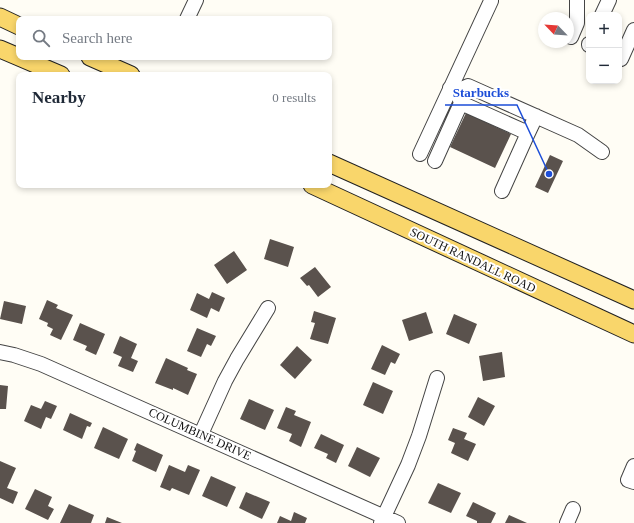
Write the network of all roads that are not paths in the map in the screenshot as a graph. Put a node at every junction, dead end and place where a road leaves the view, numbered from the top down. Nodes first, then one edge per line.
1 (196, 0) edge
2 (577, 0) edge
3 (609, 0) edge
4 (491, 1) edge
5 (603, 12) edge
6 (188, 16) edge
7 (0, 17) edge
8 (16, 25) edge
9 (574, 30) edge
10 (634, 30) edge
11 (0, 50) edge
12 (16, 57) edge
13 (622, 57) edge
14 (24, 60) edge
15 (97, 60) edge
16 (54, 72) edge
17 (124, 72) edge
18 (456, 94) junction
19 (536, 116) junction
20 (528, 133) junction
21 (602, 152) dead end
22 (420, 154) dead end
23 (435, 161) dead end
24 (332, 164) edge
25 (318, 188) edge
26 (502, 191) dead end
27 (634, 300) edge
28 (268, 308) dead end
29 (634, 334) edge
30 (0, 352) edge
31 (437, 378) dead end
32 (201, 434) junction
33 (634, 466) edge
34 (634, 482) edge
35 (573, 509) dead end
36 (383, 520) edge
37 (398, 523) edge
38 (567, 523) edge

1 - 6 street
2 - 9 street
3 - 5 street
4 - 18 street
7 - 8 main road
10 - 13 street
11 - 12 main road
14 - 16 main road
15 - 17 main road
18 - 19 street
18 - 20 street
18 - 22 street
18 - 23 street
19 - 20 street
19 - 21 street
20 - 26 street
24 - 27 main road
25 - 29 main road, SOUTH RANDALL ROAD
28 - 32 street
30 - 32 street, COLUMBINE DRIVE
31 - 36 street
32 - 36 street, COLUMBINE DRIVE
33 - 34 street
35 - 38 street
36 - 37 street, COLUMBINE DRIVE

